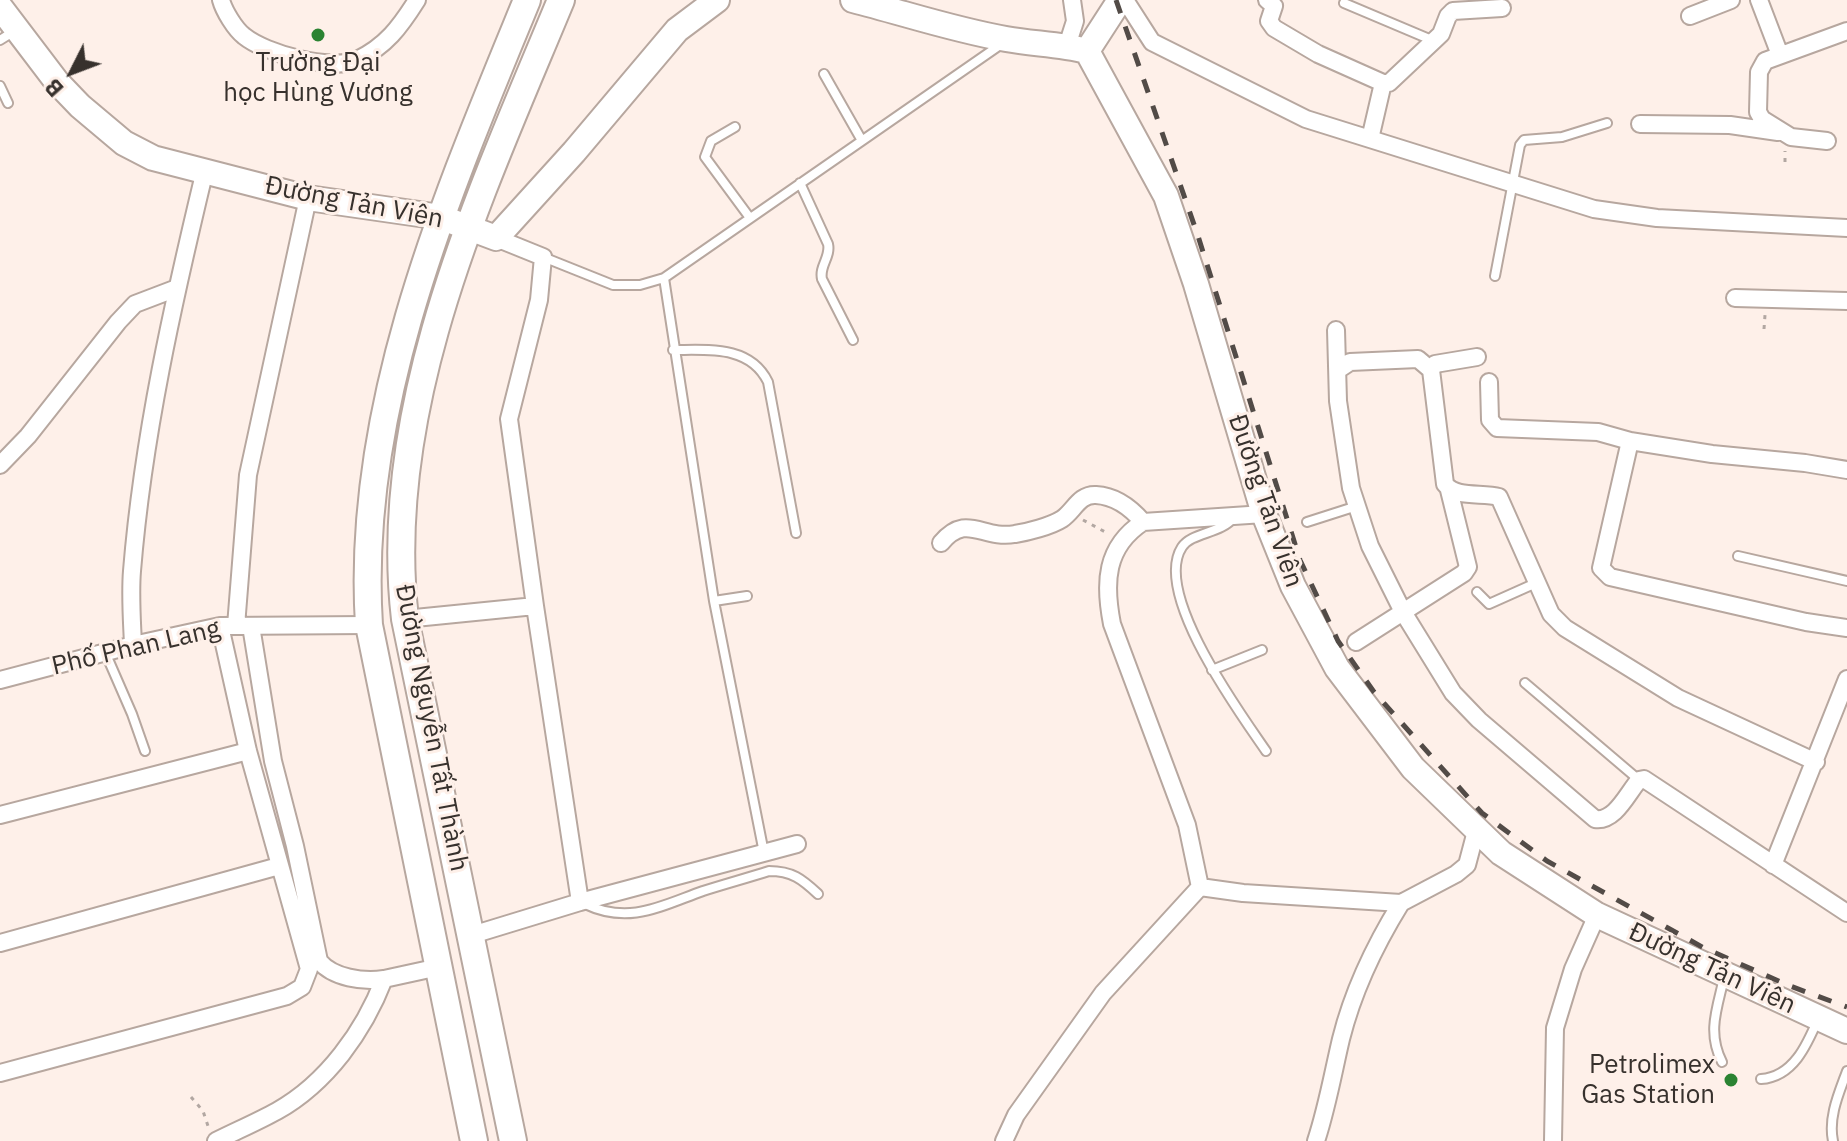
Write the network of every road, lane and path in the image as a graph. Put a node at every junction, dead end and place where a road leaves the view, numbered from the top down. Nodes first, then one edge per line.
1 (221, 0) edge
2 (417, 0) edge
3 (527, 0) edge
4 (561, 0) edge
5 (717, 0) edge
6 (853, 0) edge
7 (1072, 0) edge
8 (1123, 0) edge
9 (1267, 0) edge
10 (1731, 0) edge
11 (1759, 0) edge
12 (1344, 3) dead end
13 (0, 7) edge
14 (1502, 8) dead end
15 (1690, 16) dead end
16 (1847, 31) edge
17 (8, 35) edge
18 (1007, 40) junction
19 (1434, 42) junction
20 (1077, 49) junction
21 (1780, 55) junction
22 (824, 74) dead end
23 (1383, 83) junction
24 (0, 86) edge
25 (8, 103) dead end
26 (1607, 123) dead end
27 (1640, 124) dead end
28 (735, 127) dead end
29 (1782, 131) junction
30 (861, 139) junction
31 (1370, 139) junction
32 (1827, 141) dead end
33 (205, 170) junction
34 (1514, 182) junction
35 (800, 183) junction
36 (308, 198) junction
37 (440, 217) junction
38 (750, 218) junction
39 (467, 227) junction
40 (1847, 228) edge
41 (496, 238) junction
42 (543, 257) junction
43 (1495, 276) dead end
44 (664, 278) junction
45 (177, 288) junction
46 (1735, 298) dead end
47 (1847, 301) edge
48 (1336, 330) dead end
49 (853, 340) dead end
50 (673, 350) junction
51 (1477, 357) dead end
52 (1338, 370) junction
53 (1431, 370) junction
54 (1489, 382) dead end
55 (1630, 441) junction
56 (0, 465) edge
57 (1847, 470) edge
58 (1449, 490) junction
59 (1357, 506) junction
60 (1264, 514) junction
61 (1235, 516) junction
62 (1083, 520) dead end
63 (1143, 522) junction
64 (1307, 522) dead end
65 (796, 533) dead end
66 (1121, 541) junction
67 (941, 543) dead end
68 (1738, 556) dead end
69 (1847, 581) edge
70 (1536, 583) junction
71 (1477, 592) dead end
72 (747, 596) dead end
73 (714, 601) junction
74 (535, 606) junction
75 (1403, 612) junction
76 (405, 619) junction
77 (369, 625) junction
78 (236, 626) junction
79 (1847, 628) edge
80 (1356, 642) dead end
81 (133, 645) junction
82 (1262, 650) dead end
83 (105, 652) junction
84 (1212, 670) junction
85 (1847, 679) edge
86 (0, 680) edge
87 (1525, 683) dead end
88 (145, 751) dead end
89 (248, 751) junction
90 (1266, 751) dead end
91 (1816, 762) junction
92 (1639, 780) junction
93 (0, 815) edge
94 (1476, 831) junction
95 (797, 844) dead end
96 (764, 853) junction
97 (1773, 865) junction
98 (279, 866) junction
99 (1200, 887) junction
100 (818, 894) dead end
101 (580, 902) junction
102 (1401, 903) junction
103 (1847, 913) edge
104 (1597, 915) junction
105 (472, 935) junction
106 (0, 943) edge
107 (439, 967) junction
108 (1725, 975) junction
109 (384, 979) junction
110 (1819, 1019) junction
111 (1847, 1031) edge
112 (1722, 1062) dead end
113 (1847, 1071) edge
114 (0, 1073) edge
115 (1761, 1079) dead end
116 (191, 1097) dead end
117 (212, 1136) edge
118 (474, 1141) edge
119 (513, 1141) edge
120 (1004, 1141) edge
121 (1316, 1141) edge
122 (1553, 1141) edge
123 (1833, 1141) edge

1 - 2 street
3 - 37 main road, Đường Nguyễn Tất Thành
4 - 39 main road, Đường Nguyễn Tất Thành
5 - 41 street
6 - 18 street
7 - 20 street
8 - 20 street
8 - 31 street
9 - 23 street
10 - 15 street
11 - 21 street
12 - 19 lane
13 - 17 street, Đường Tản Viên
14 - 19 street
16 - 21 street
17 - 33 street, Đường Tản Viên
18 - 20 street
18 - 30 lane
19 - 23 street
20 - 60 street, Đường Tản Viên
21 - 29 street
22 - 30 lane
23 - 31 street
24 - 25 lane
26 - 34 lane
27 - 29 street
28 - 38 lane
29 - 32 street
30 - 35 lane
31 - 34 street
33 - 36 street, Đường Tản Viên
33 - 45 street
34 - 40 street
34 - 43 lane
35 - 38 lane
35 - 49 lane
36 - 37 street, Đường Tản Viên
36 - 78 street
37 - 39 street, Đường Tản Viên
37 - 77 main road, Đường Nguyễn Tất Thành
38 - 44 lane
39 - 41 street, Đường Tản Viên
39 - 76 main road, Đường Nguyễn Tất Thành
41 - 42 street
42 - 44 lane
42 - 74 street
44 - 50 lane
45 - 56 street
45 - 81 street
46 - 47 street
48 - 52 street
50 - 65 lane
50 - 73 lane
51 - 53 street
52 - 53 street
52 - 59 street
53 - 58 street
54 - 55 street
55 - 57 street
55 - 79 street
58 - 70 street
58 - 75 street
59 - 64 lane
59 - 75 street
60 - 61 street
60 - 94 street, Đường Tản Viên
61 - 63 street
61 - 84 lane
62 - 66 path
63 - 66 street
63 - 67 street
66 - 99 street
68 - 69 lane
70 - 71 lane
70 - 91 street
72 - 73 lane
73 - 96 lane
74 - 76 street
74 - 101 street
75 - 80 street
75 - 92 street
76 - 105 main road, Đường Nguyễn Tất Thành
77 - 78 street, Phố Phan Lang
77 - 107 main road, Đường Nguyễn Tất Thành
78 - 81 street, Phố Phan Lang
78 - 89 street
78 - 109 street
81 - 83 street, Phố Phan Lang
82 - 84 lane
83 - 86 street, Phố Phan Lang
83 - 88 lane
84 - 90 lane
85 - 91 street
87 - 92 lane
89 - 93 street
89 - 98 street
91 - 97 street
92 - 97 street
94 - 102 street
94 - 104 street, Đường Tản Viên
95 - 96 street
96 - 101 street
97 - 103 street
98 - 106 street
98 - 114 street
99 - 102 street
99 - 120 street
100 - 101 lane
101 - 105 street
102 - 121 street
104 - 108 street, Đường Tản Viên
104 - 122 street
105 - 119 main road, Đường Nguyễn Tất Thành
107 - 109 street
107 - 118 main road, Đường Nguyễn Tất Thành
108 - 110 street, Đường Tản Viên
108 - 112 lane
109 - 117 street
110 - 111 street, Đường Tản Viên
110 - 115 lane
113 - 123 lane
116 - 117 path

